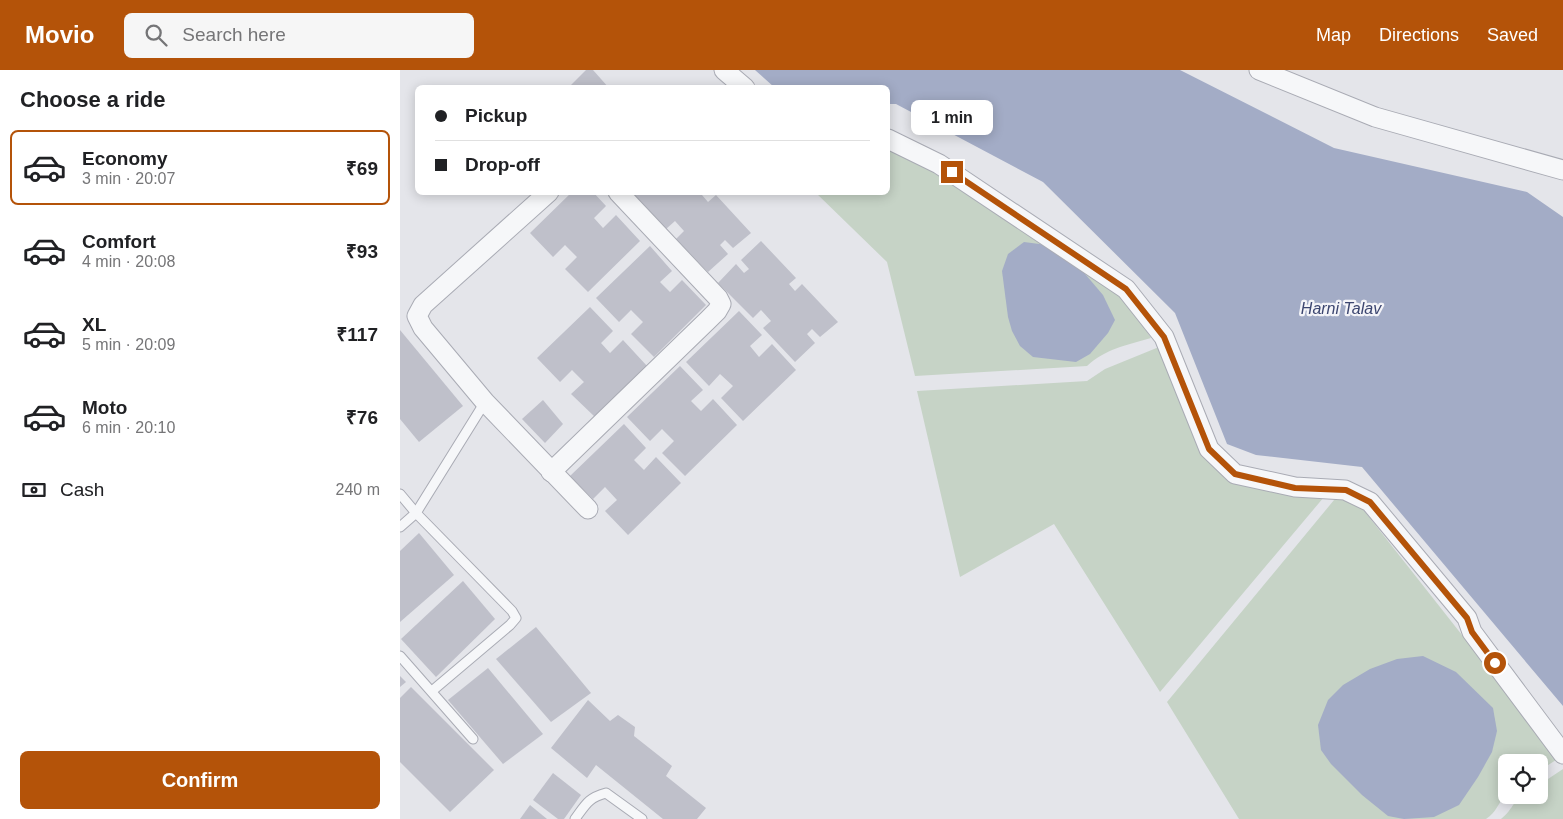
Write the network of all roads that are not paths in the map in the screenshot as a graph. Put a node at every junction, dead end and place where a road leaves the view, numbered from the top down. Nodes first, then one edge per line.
1 (724, 70) edge
2 (1259, 70) edge
3 (741, 85) edge
4 (890, 139) edge
5 (1563, 170) edge
6 (546, 195) edge
7 (621, 195) edge
8 (485, 402) junction
9 (551, 472) junction
10 (400, 494) edge
11 (588, 509) dead end
12 (416, 513) junction
13 (400, 527) edge
14 (400, 656) edge
15 (432, 692) junction
16 (473, 739) dead end
17 (1563, 754) edge
18 (575, 819) edge
19 (642, 819) edge

1 - 3 street
2 - 5 street
4 - 17 street
6 - 8 street
7 - 9 street
8 - 9 street
8 - 12 lane
9 - 11 street
10 - 12 lane
12 - 13 lane
12 - 15 lane
14 - 15 lane
15 - 16 lane
18 - 19 lane

